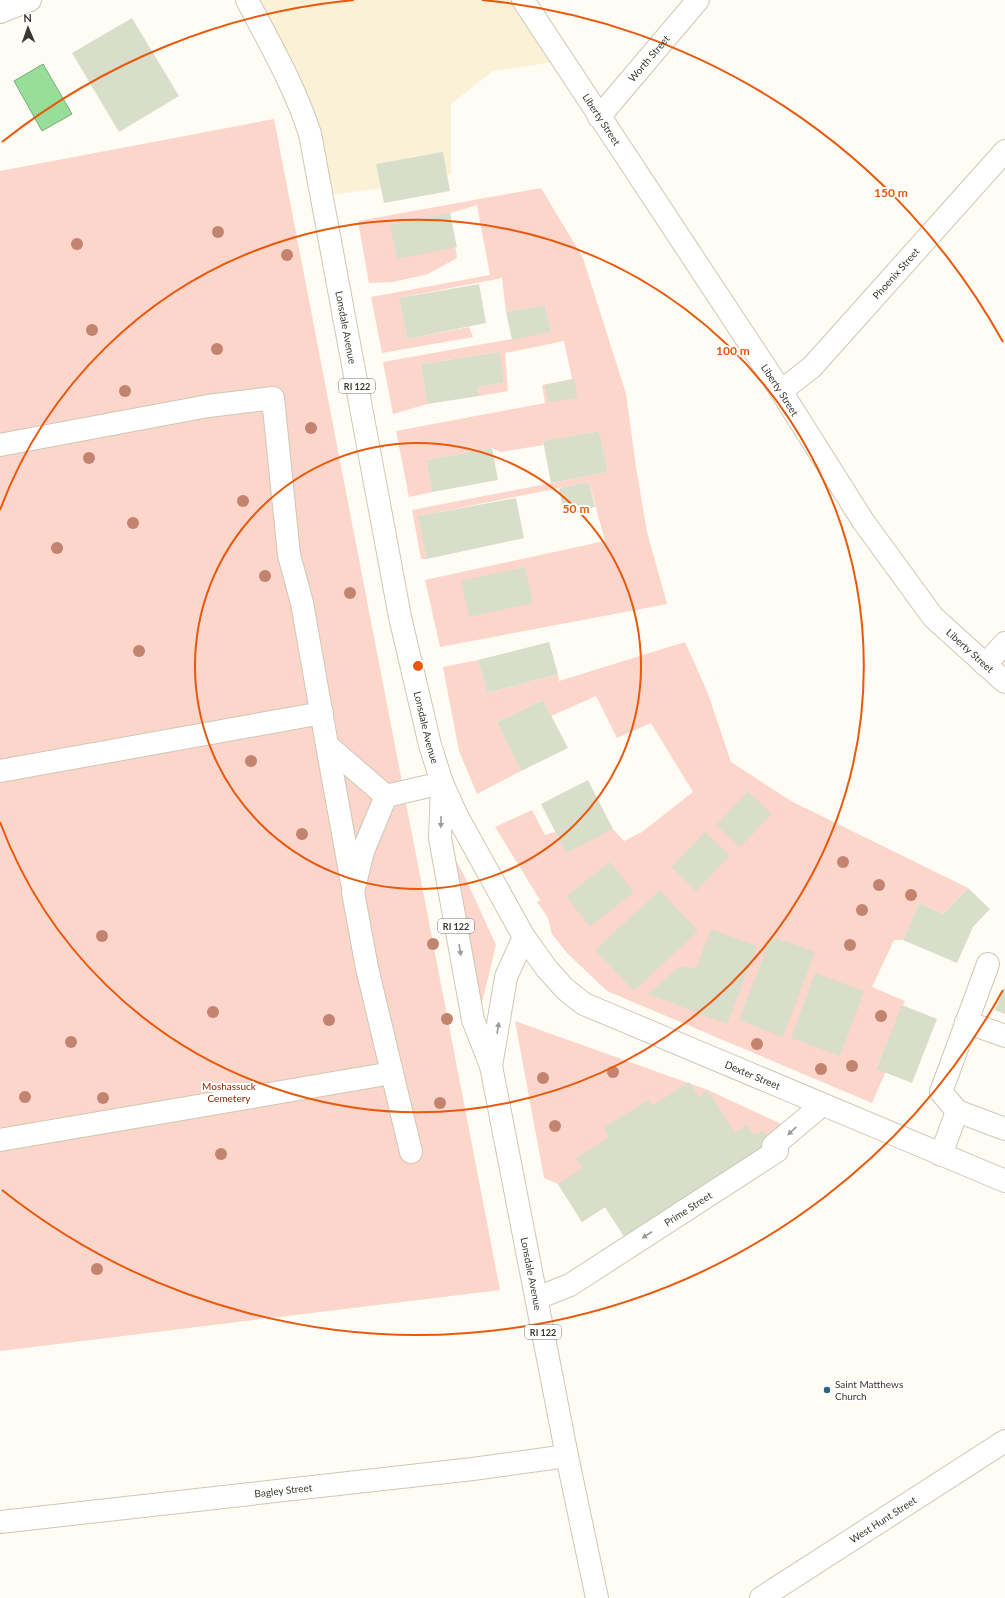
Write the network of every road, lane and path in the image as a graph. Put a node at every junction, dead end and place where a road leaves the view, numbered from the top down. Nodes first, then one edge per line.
1 (30, 0) edge
2 (247, 0) edge
3 (523, 0) edge
4 (698, 0) edge
5 (0, 12) edge
6 (599, 117) junction
7 (1005, 151) edge
8 (781, 390) junction
9 (0, 445) edge
10 (1005, 643) edge
11 (986, 665) junction
12 (1005, 682) edge
13 (322, 713) junction
14 (327, 745) junction
15 (0, 771) edge
16 (442, 782) junction
17 (386, 796) junction
18 (353, 892) junction
19 (524, 937) junction
20 (988, 964) dead end
21 (966, 1022) junction
22 (1005, 1036) edge
23 (491, 1066) junction
24 (392, 1073) junction
25 (822, 1105) junction
26 (957, 1110) junction
27 (1005, 1129) edge
28 (0, 1140) edge
29 (411, 1152) dead end
30 (941, 1155) junction
31 (1005, 1181) edge
32 (537, 1298) junction
33 (1005, 1440) edge
34 (567, 1456) junction
35 (0, 1522) edge
36 (597, 1598) edge
37 (762, 1598) edge

1 - 5 main road
2 - 16 main road, Lonsdale Avenue / RI 122
3 - 6 main road, Liberty Street
4 - 6 main road, Worth Street
6 - 8 main road, Liberty Street
7 - 8 main road, Phoenix Street
8 - 11 main road, Liberty Street
9 - 13 main road
10 - 11 main road
11 - 12 main road, Liberty Street
13 - 14 main road
13 - 15 main road
14 - 17 main road
14 - 18 main road
16 - 17 main road
16 - 19 main road, Lonsdale Avenue / RI 122
16 -> 23 main road, Lonsdale Avenue / RI 122
17 - 18 main road
18 - 24 main road
23 -> 19 main road, Lonsdale Avenue / RI 122
19 - 25 main road, Dexter Street
20 - 21 main road
21 - 22 main road
21 - 26 main road
23 - 32 main road, Lonsdale Avenue / RI 122
24 - 28 main road
24 - 29 main road
25 - 30 main road, Dexter Street
25 -> 32 main road, Prime Street
26 - 27 main road
26 - 30 main road
30 - 31 main road, Dexter Street
32 - 34 main road, Lonsdale Avenue / RI 122
33 - 37 main road, West Hunt Street
34 - 35 main road, Bagley Street
34 - 36 main road, Lonsdale Avenue / RI 122

